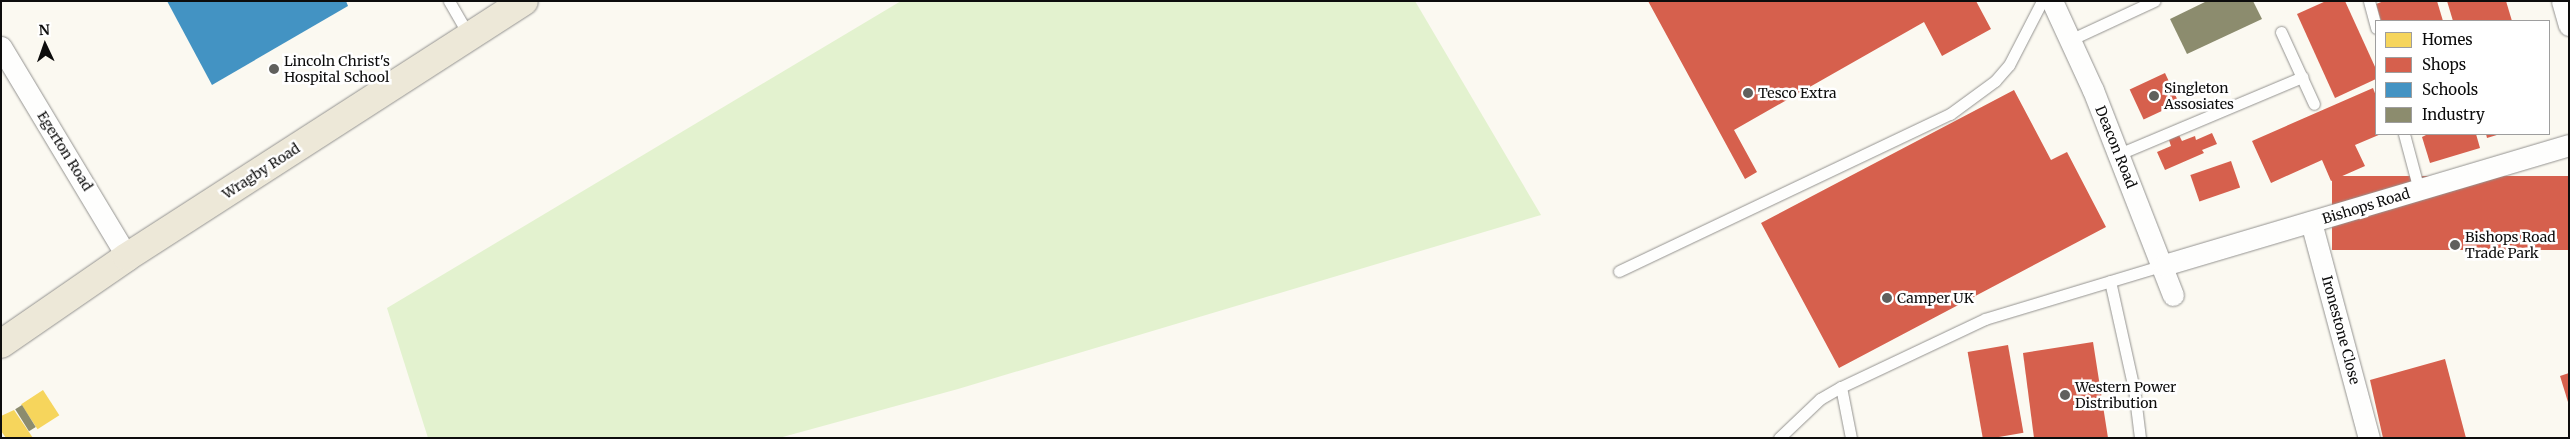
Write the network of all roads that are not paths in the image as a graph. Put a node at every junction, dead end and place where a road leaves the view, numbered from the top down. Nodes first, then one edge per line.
1 (449, 1) edge
2 (524, 1) edge
3 (2042, 1) edge
4 (2052, 1) edge
5 (2154, 1) edge
6 (2369, 1) edge
7 (2562, 1) edge
8 (2375, 24) edge
9 (2569, 25) edge
10 (2281, 32) dead end
11 (469, 36) junction
12 (2070, 40) junction
13 (1, 47) edge
14 (2302, 77) junction
15 (2314, 104) dead end
16 (2404, 135) edge
17 (2569, 145) edge
18 (2119, 154) junction
19 (2419, 190) junction
20 (2311, 222) junction
21 (127, 257) junction
22 (2164, 266) junction
23 (1619, 271) dead end
24 (2110, 281) junction
25 (2173, 295) dead end
26 (1, 344) edge
27 (1841, 387) junction
28 (1779, 438) edge
29 (1850, 438) edge
30 (2140, 438) edge
31 (2370, 438) edge

1 - 11 lane
2 - 11 main road, Wragby Road
3 - 23 lane
4 - 12 street, Deacon Road
5 - 12 lane
6 - 8 lane
7 - 9 street
10 - 14 lane
11 - 21 main road, Wragby Road
12 - 18 street, Deacon Road
13 - 21 street, Egerton Road
14 - 15 lane
14 - 18 lane
16 - 19 lane
17 - 19 street, Bishops Road
18 - 22 street, Deacon Road
19 - 20 street, Bishops Road
20 - 22 street, Bishops Road
20 - 31 street, Ironestone Close
21 - 26 main road, Wragby Road
22 - 24 lane
22 - 25 street, Deacon Road
24 - 27 lane
24 - 30 lane
27 - 28 lane
27 - 29 lane

